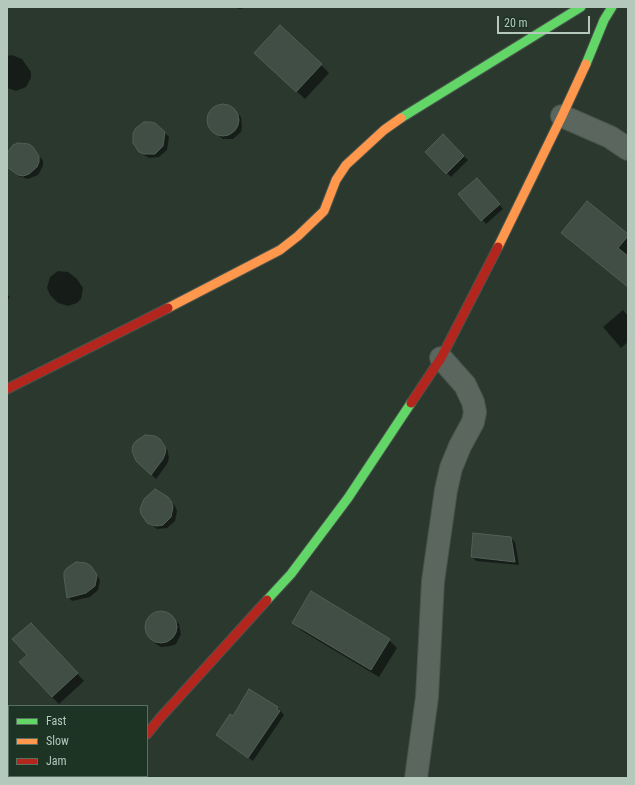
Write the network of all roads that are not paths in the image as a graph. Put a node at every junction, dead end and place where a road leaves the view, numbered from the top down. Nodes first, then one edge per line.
1 (581, 7) edge
2 (612, 7) edge
3 (562, 116) junction
4 (628, 149) edge
5 (441, 358) junction
6 (7, 389) edge
7 (148, 733) edge
8 (416, 778) edge

1 - 6 street
2 - 3 street
3 - 4 street
3 - 5 street
5 - 7 street
5 - 8 street

